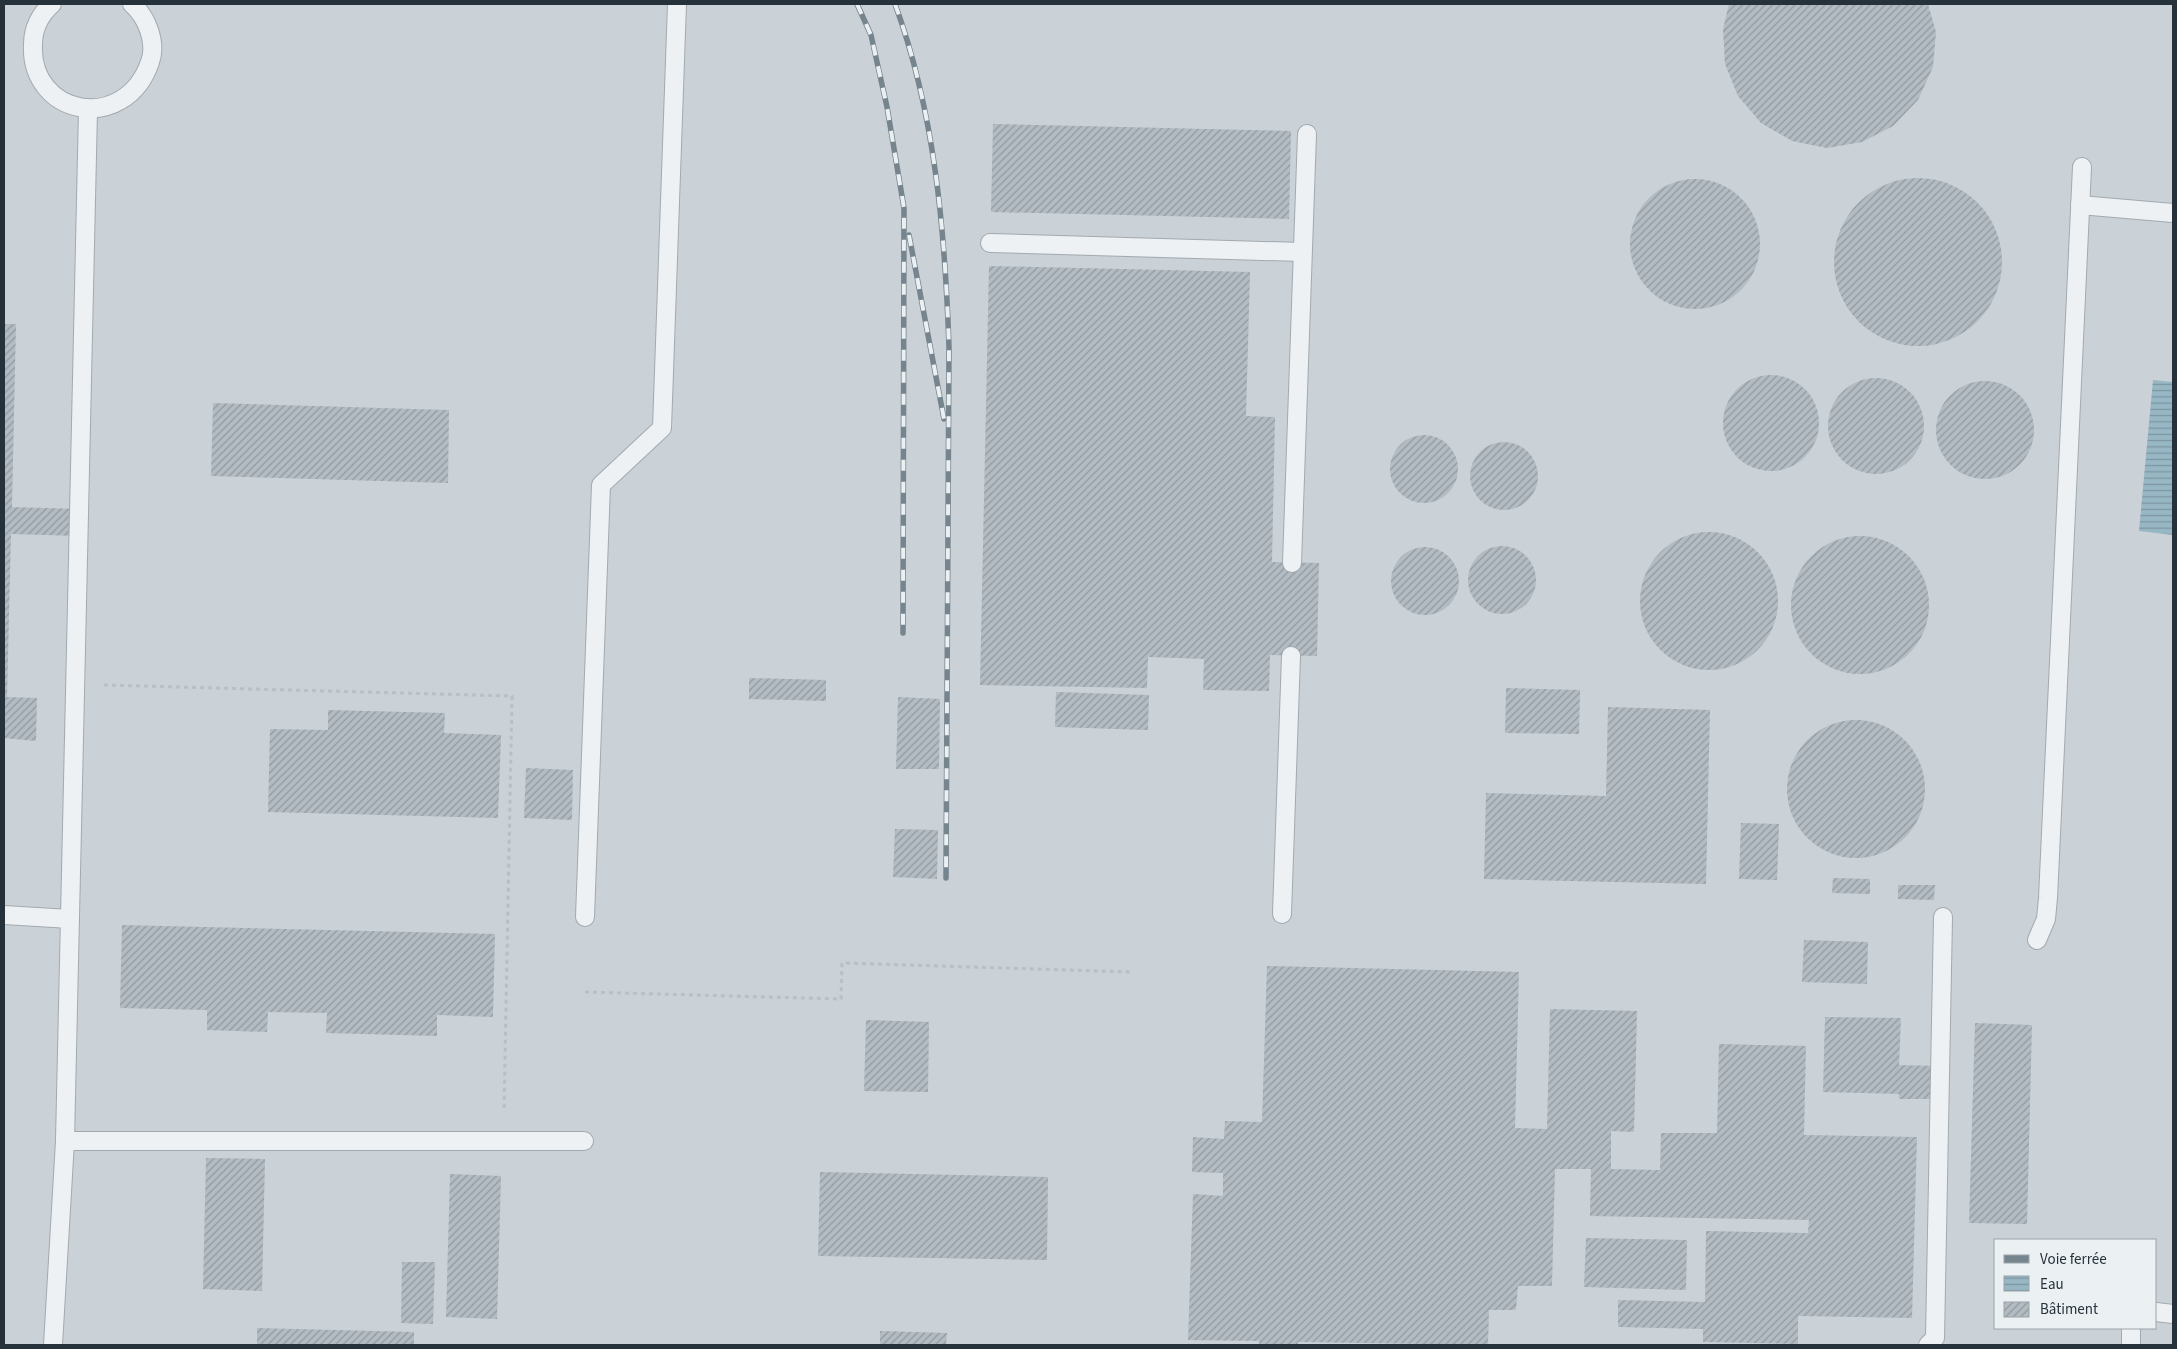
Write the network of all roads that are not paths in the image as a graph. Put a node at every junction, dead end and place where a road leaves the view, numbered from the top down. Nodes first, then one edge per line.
1 (52, 4) edge
2 (132, 4) edge
3 (677, 4) edge
4 (88, 110) junction
5 (1307, 134) dead end
6 (2082, 167) dead end
7 (2080, 205) junction
8 (2173, 213) edge
9 (990, 243) dead end
10 (1302, 252) junction
11 (1292, 563) dead end
12 (1291, 656) dead end
13 (1282, 914) dead end
14 (4, 915) edge
15 (585, 917) dead end
16 (1943, 917) dead end
17 (70, 918) junction
18 (2037, 940) dead end
19 (65, 1141) junction
20 (584, 1141) dead end
21 (2157, 1312) edge
22 (2173, 1314) edge
23 (2131, 1329) edge
24 (53, 1345) edge
25 (1928, 1345) edge
26 (2131, 1345) edge

1 - 4 lane
2 - 4 lane
3 - 15 lane
4 - 17 lane
5 - 10 lane
6 - 7 lane
7 - 8 lane
7 - 18 lane
9 - 10 lane
10 - 11 lane
12 - 13 lane
14 - 17 lane
16 - 25 lane
17 - 19 lane
19 - 20 lane
19 - 24 lane
21 - 22 lane
23 - 26 lane

